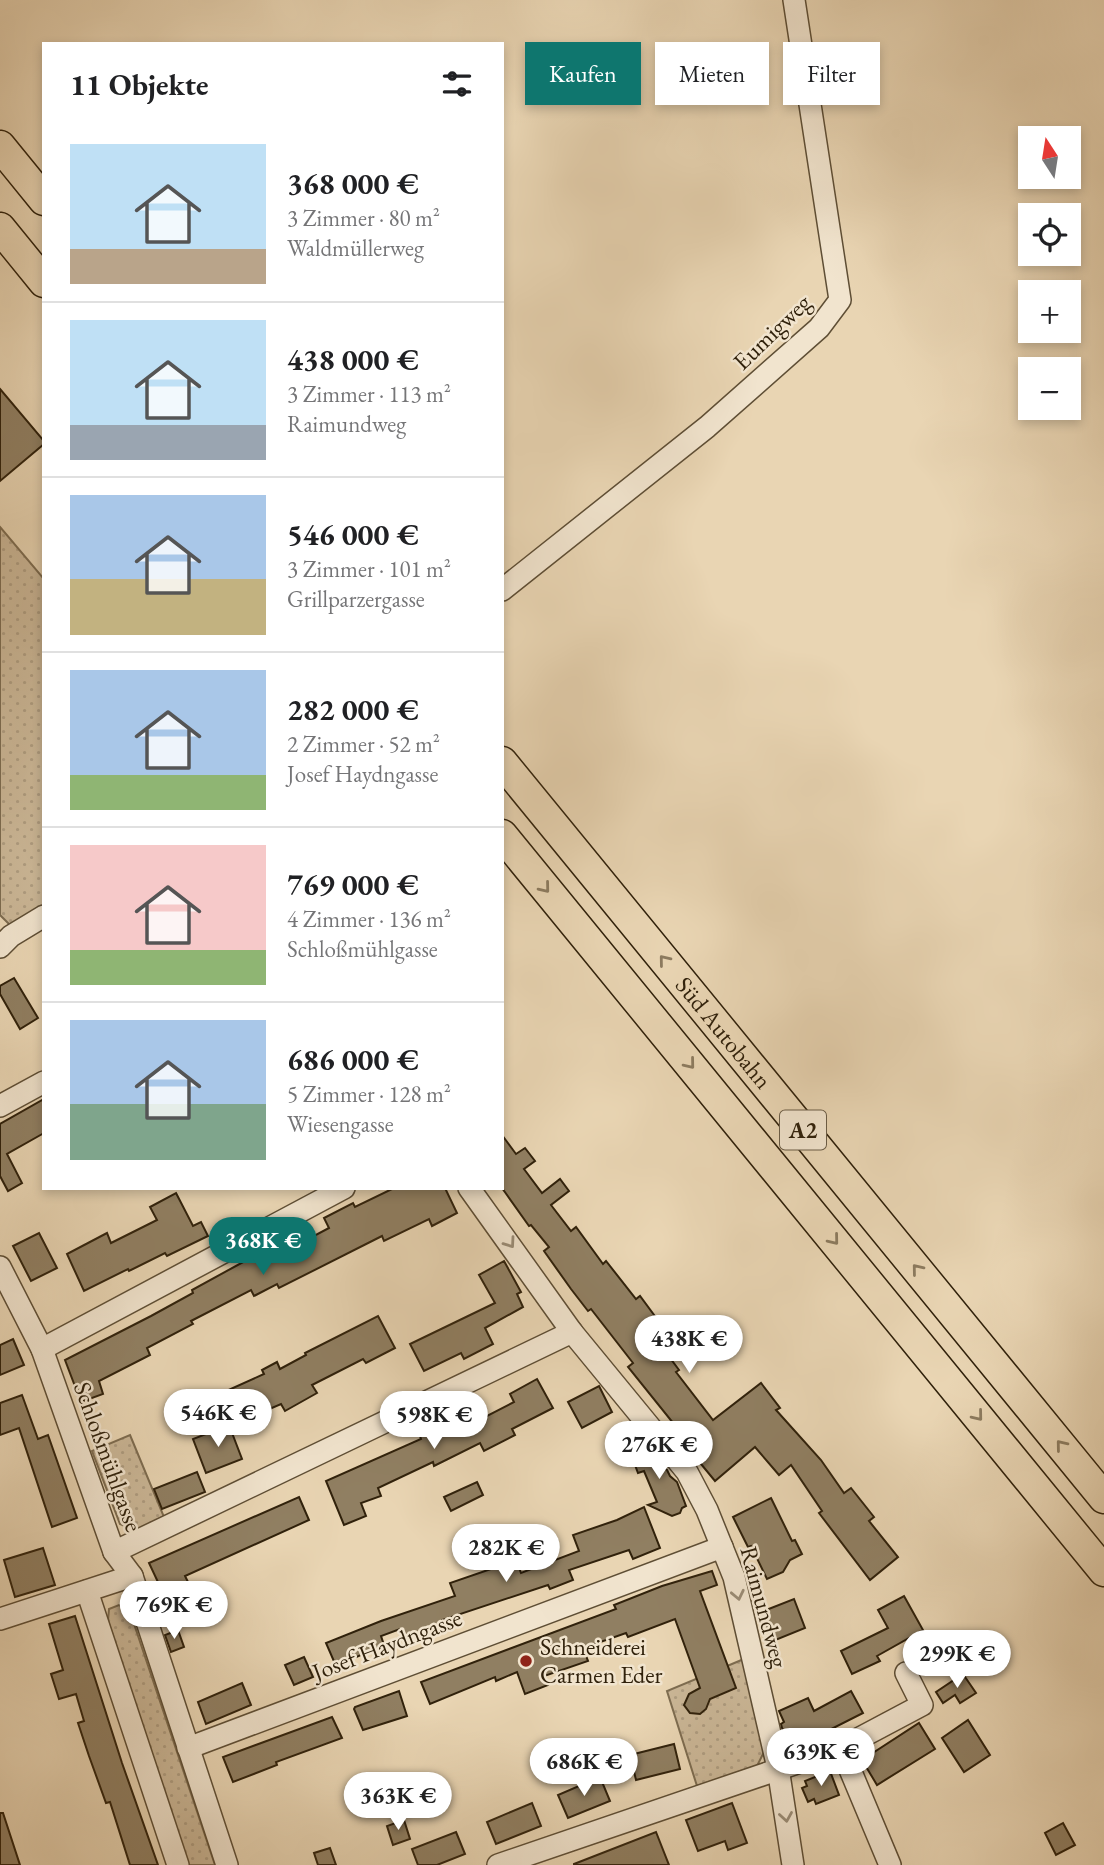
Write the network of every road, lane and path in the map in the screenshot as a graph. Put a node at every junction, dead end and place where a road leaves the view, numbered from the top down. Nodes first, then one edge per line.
1 (794, 0) edge
2 (0, 146) edge
3 (42, 198) edge
4 (0, 228) edge
5 (42, 280) edge
6 (504, 588) edge
7 (504, 764) edge
8 (504, 837) edge
9 (42, 917) edge
10 (0, 947) edge
11 (42, 1083) edge
12 (0, 1106) edge
13 (340, 1190) edge
14 (471, 1190) edge
15 (0, 1267) edge
16 (572, 1332) junction
17 (41, 1349) junction
18 (1104, 1498) edge
19 (722, 1547) junction
20 (114, 1552) junction
21 (1104, 1571) edge
22 (132, 1576) junction
23 (87, 1591) junction
24 (0, 1619) edge
25 (906, 1673) dead end
26 (188, 1748) junction
27 (841, 1748) junction
28 (778, 1768) junction
29 (178, 1865) edge
30 (227, 1865) edge
31 (498, 1865) edge
32 (793, 1865) edge
33 (890, 1865) edge

1 - 6 street, Eumigweg
2 - 3 highway
4 - 5 highway
18 -> 7 highway, Süd Autobahn / A2
8 -> 21 highway, Süd Autobahn / A2
9 - 10 street
11 - 12 street
13 - 17 street
14 -> 16 street, Raimundweg
15 - 17 street, Schloßmühlgasse
16 - 19 street, Raimundweg
16 - 20 street
17 - 20 street, Schloßmühlgasse
19 - 26 street, Josef Haydngasse
19 -> 28 street, Raimundweg
20 - 22 street, Schloßmühlgasse
22 - 23 street
22 - 26 street, Schloßmühlgasse
23 - 24 street
23 - 29 street
25 - 27 street
26 - 30 street, Schloßmühlgasse
27 - 28 street
27 - 33 street
28 - 31 street
28 -> 32 street, Raimundweg

